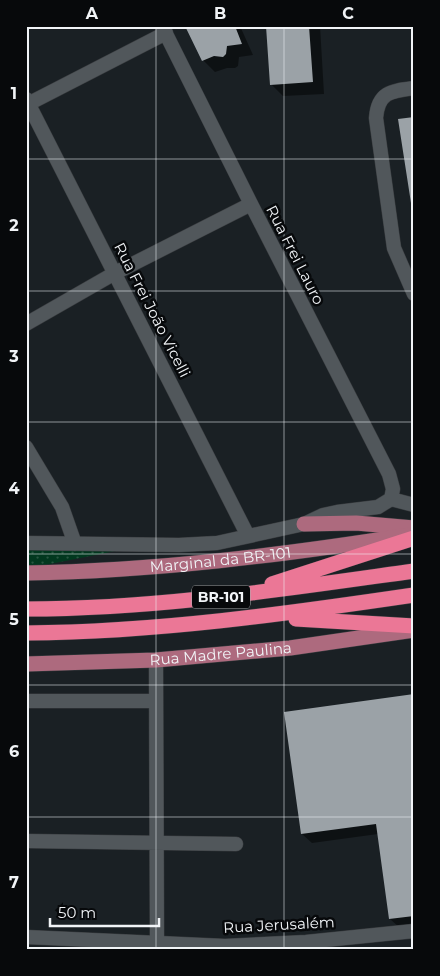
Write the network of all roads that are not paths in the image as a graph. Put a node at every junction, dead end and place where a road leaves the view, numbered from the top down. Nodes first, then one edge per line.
1 (164, 30) edge
2 (414, 88) edge
3 (27, 103) edge
4 (251, 204) junction
5 (115, 273) junction
6 (411, 280) edge
7 (414, 294) edge
8 (26, 324) edge
9 (26, 447) edge
10 (391, 499) junction
11 (414, 505) edge
12 (304, 524) junction
13 (414, 528) edge
14 (414, 534) edge
15 (248, 536) junction
16 (414, 538) edge
17 (26, 543) edge
18 (75, 544) junction
19 (414, 571) edge
20 (26, 573) edge
21 (239, 595) junction
22 (414, 595) edge
23 (26, 609) edge
24 (265, 616) junction
25 (414, 628) edge
26 (26, 633) edge
27 (156, 660) junction
28 (26, 664) edge
29 (26, 701) edge
30 (156, 701) junction
31 (26, 841) edge
32 (157, 843) junction
33 (236, 844) dead end
34 (414, 931) edge
35 (26, 937) edge
36 (149, 945) edge
37 (309, 946) edge

1 - 3 street
1 - 4 street, Rua Frei Lauro
2 - 6 street
3 - 5 street, Rua Frei João Vicelli
4 - 5 street
4 - 10 street, Rua Frei Lauro
5 - 8 street
5 - 15 street, Rua Frei João Vicelli
6 - 7 street
9 - 18 street
10 - 11 street
10 - 12 street
12 - 13 main road
12 - 15 street
14 - 20 main road, Marginal da BR-101
15 - 18 street
16 - 21 highway
17 - 18 street
19 - 21 highway, BR-101
21 - 23 highway, BR-101
22 - 24 highway, BR-101
24 - 25 highway
24 - 26 highway, BR-101
25 - 27 main road, Rua Madre Paulina
27 - 28 main road, Rua Madre Paulina
27 - 30 street
29 - 30 street
30 - 32 street
31 - 32 street
32 - 33 street
32 - 36 street
34 - 37 street, Rua Jerusalém
35 - 36 street, Rua Jerusalém
36 - 37 street, Rua Jerusalém

